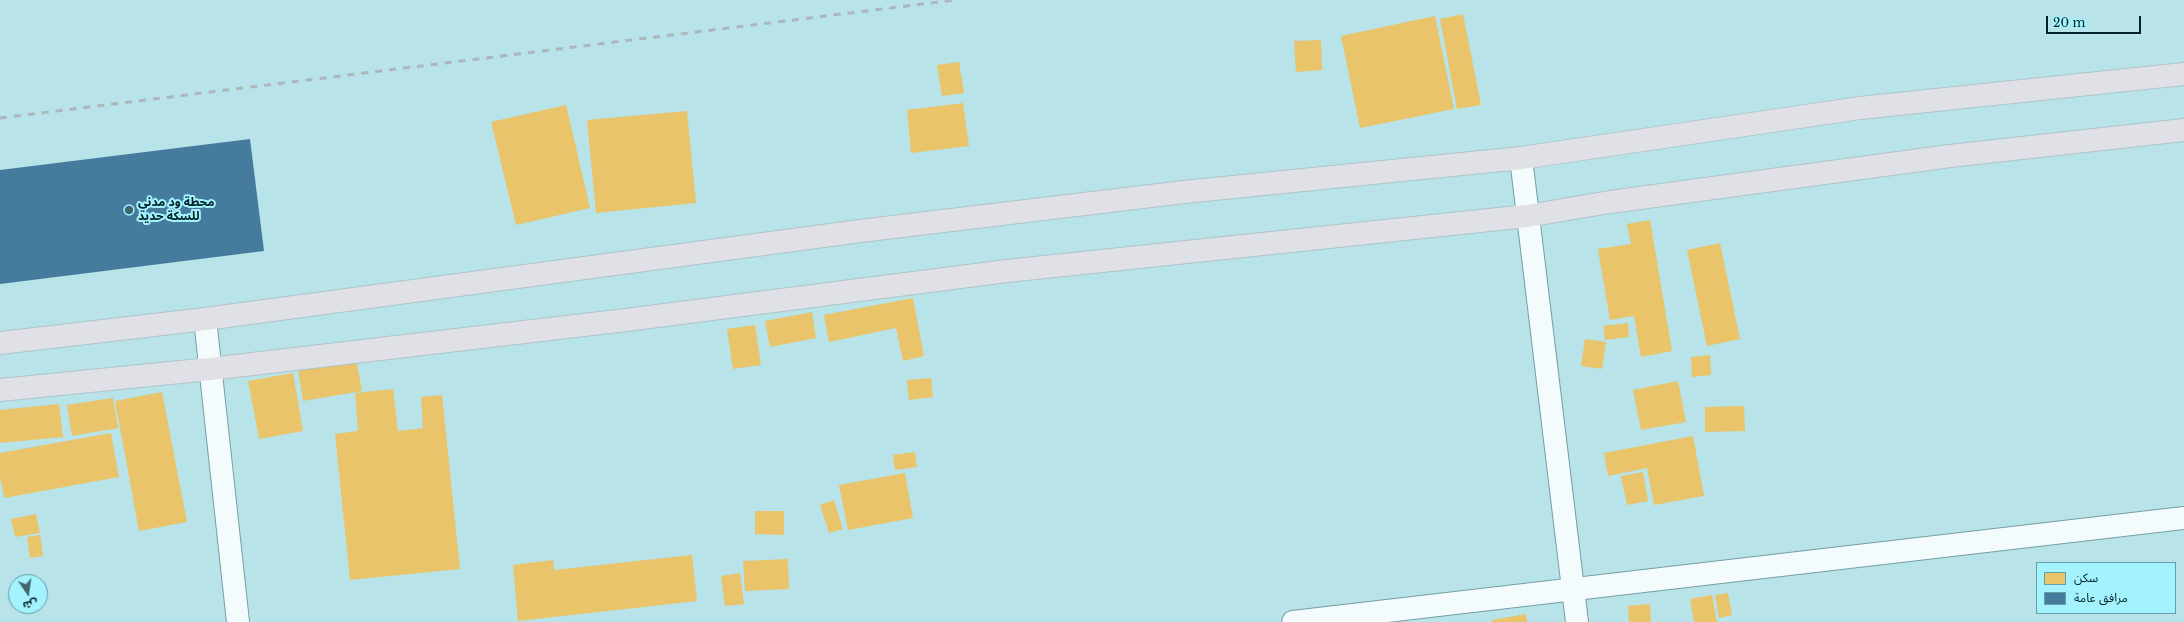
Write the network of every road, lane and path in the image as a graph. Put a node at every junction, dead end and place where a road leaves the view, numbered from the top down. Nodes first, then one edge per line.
1 (2184, 74) edge
2 (2184, 130) edge
3 (1521, 158) junction
4 (1527, 216) junction
5 (205, 319) junction
6 (0, 343) edge
7 (210, 369) junction
8 (0, 390) edge
9 (2184, 518) edge
10 (1572, 589) junction
11 (238, 622) edge
12 (1293, 622) edge
13 (1577, 622) edge

1 - 3 main road
2 - 4 main road
3 - 4 street
3 - 5 main road
4 - 7 main road
4 - 10 street
5 - 6 main road
5 - 7 street
7 - 8 main road
7 - 11 street
9 - 10 street
10 - 12 street
10 - 13 street

